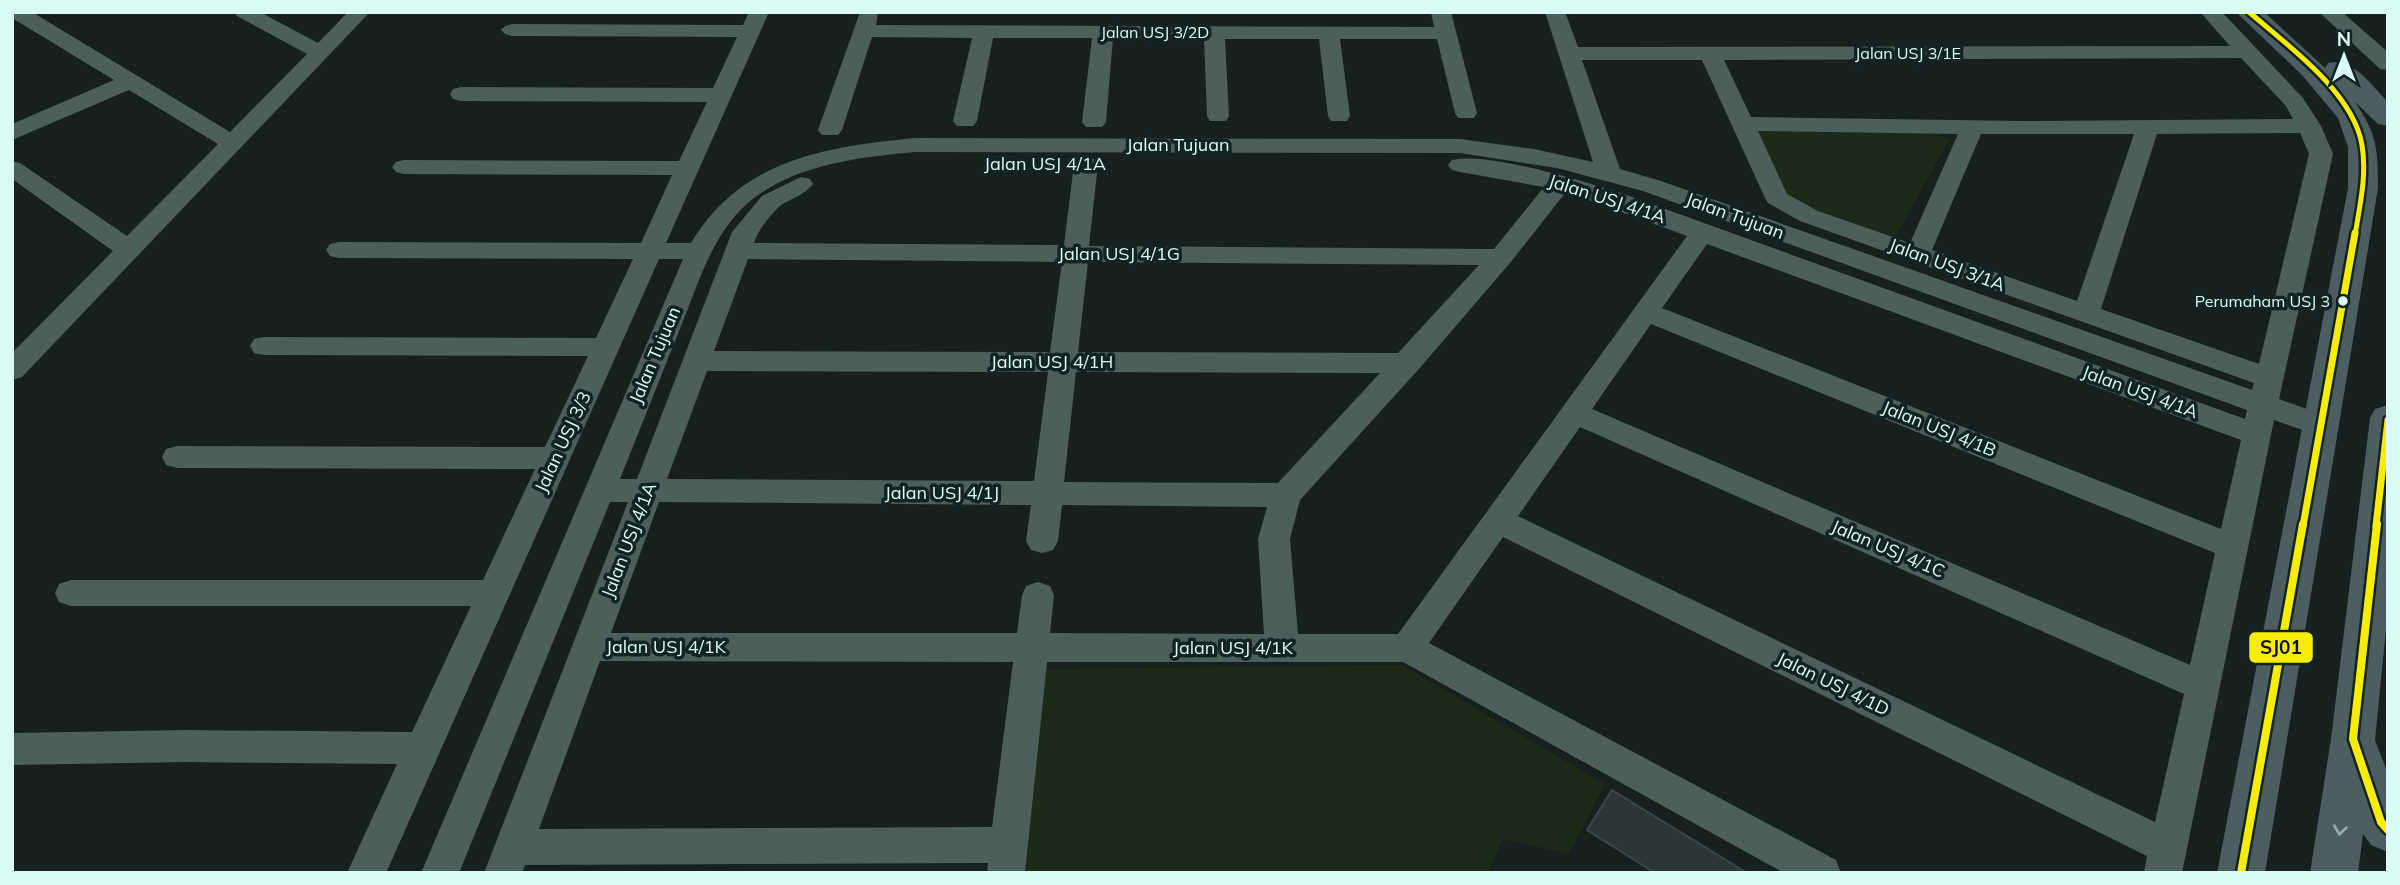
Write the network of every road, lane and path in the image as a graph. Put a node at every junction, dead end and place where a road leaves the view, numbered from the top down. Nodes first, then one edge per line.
1 (17, 12) edge
2 (244, 12) edge
3 (360, 12) edge
4 (1555, 12) edge
5 (2210, 12) edge
6 (2249, 12) edge
7 (2275, 12) edge
8 (2329, 12) edge
9 (755, 22) edge
10 (866, 22) edge
11 (1444, 22) edge
12 (512, 30) dead end
13 (984, 31) junction
14 (1103, 32) junction
15 (1214, 32) junction
16 (1329, 32) junction
17 (2246, 52) junction
18 (320, 53) junction
19 (1710, 53) junction
20 (1569, 54) junction
21 (2388, 64) edge
22 (130, 81) junction
23 (461, 94) dead end
24 (721, 95) junction
25 (1466, 113) dead end
26 (1217, 116) dead end
27 (1339, 116) dead end
28 (2388, 118) edge
29 (965, 121) dead end
30 (1094, 122) dead end
31 (1744, 124) junction
32 (1973, 127) junction
33 (2148, 127) junction
34 (2309, 127) junction
35 (831, 130) dead end
36 (12, 133) edge
37 (233, 143) junction
38 (1086, 164) junction
39 (404, 167) dead end
40 (12, 168) edge
41 (688, 169) junction
42 (1609, 173) junction
43 (1561, 181) junction
44 (1702, 233) junction
45 (130, 250) junction
46 (339, 250) dead end
47 (650, 251) junction
48 (699, 251) junction
49 (737, 251) junction
50 (1076, 254) junction
51 (1918, 254) junction
52 (1501, 257) junction
53 (1646, 312) junction
54 (2086, 315) junction
55 (264, 346) dead end
56 (606, 347) junction
57 (696, 362) junction
58 (1063, 362) junction
59 (1408, 363) junction
60 (13, 369) edge
61 (2264, 406) junction
62 (1574, 413) junction
63 (2388, 418) edge
64 (2322, 426) junction
65 (177, 457) dead end
66 (556, 458) junction
67 (598, 490) junction
68 (647, 491) junction
69 (1049, 494) junction
70 (1286, 495) junction
71 (1498, 520) junction
72 (1042, 541) dead end
73 (2233, 547) junction
74 (71, 593) dead end
75 (494, 593) junction
76 (1038, 595) dead end
77 (588, 647) junction
78 (1031, 647) junction
79 (1282, 648) junction
80 (1407, 648) junction
81 (2203, 686) junction
82 (2353, 739) junction
83 (423, 748) junction
84 (12, 749) edge
85 (2388, 830) edge
86 (1008, 859) edge
87 (508, 860) edge
88 (2165, 860) edge
89 (2250, 869) edge
90 (366, 873) edge
91 (440, 873) edge
92 (1822, 873) edge
93 (2334, 873) edge

1 - 22 street
2 - 18 street
3 - 18 street
4 - 20 street
5 - 17 street
6 - 64 main road
7 - 28 main road
8 - 21 street
9 - 12 street
9 - 24 street, Jalan USJ 3/3
10 - 13 street, Jalan USJ 3/2D
10 - 35 street
11 - 16 street, Jalan USJ 3/2D
11 - 25 street
13 - 14 street, Jalan USJ 3/2D
13 - 29 street
14 - 15 street, Jalan USJ 3/2D
14 - 30 street
15 - 16 street, Jalan USJ 3/2D
15 - 26 street
16 - 27 street
17 - 19 street, Jalan USJ 3/1E
17 - 34 street
18 - 37 street
19 - 20 street, Jalan USJ 3/1E
19 - 31 street, Jalan USJ 3/1A
20 - 42 street
22 - 36 street
22 - 37 street
23 - 24 street
24 - 41 street, Jalan USJ 3/3
31 - 32 street
31 - 51 street, Jalan USJ 3/1A
32 - 33 street
32 - 51 street
33 - 34 street
33 - 54 street
34 - 61 street
37 - 45 street
38 - 43 street, Jalan USJ 4/1A
38 - 49 street, Jalan USJ 4/1A
38 - 50 street
39 - 41 street
40 - 45 street
41 - 47 street, Jalan USJ 3/3
42 - 48 street, Jalan Tujuan
42 - 61 street, Jalan Tujuan
43 - 44 street, Jalan USJ 4/1A
43 - 52 street
44 - 53 street
44 - 61 street, Jalan USJ 4/1A
45 - 60 street
46 - 47 street
47 - 48 street
47 - 56 street, Jalan USJ 3/3
48 - 67 street, Jalan Tujuan
49 - 50 street, Jalan USJ 4/1G
49 - 57 street, Jalan USJ 4/1A
50 - 52 street, Jalan USJ 4/1G
50 - 58 street
51 - 54 street, Jalan USJ 3/1A
52 - 59 street
53 - 62 street
53 - 73 street, Jalan USJ 4/1B
54 - 61 street, Jalan USJ 3/1A
55 - 56 street
56 - 66 street, Jalan USJ 3/3
57 - 58 street, Jalan USJ 4/1H
57 - 68 street, Jalan USJ 4/1A
58 - 59 street, Jalan USJ 4/1H
58 - 69 street
59 - 70 street
61 - 64 street, Jalan Tujuan
61 - 73 street
62 - 71 street
62 - 81 street, Jalan USJ 4/1C
63 - 82 main road
64 - 89 main road
65 - 66 street
66 - 75 street, Jalan USJ 3/3
67 - 68 street, Jalan USJ 4/1J
67 - 91 street, Jalan Tujuan
68 - 69 street, Jalan USJ 4/1J
68 - 77 street, Jalan USJ 4/1A
69 - 70 street, Jalan USJ 4/1J
69 - 72 street
70 - 79 street
71 - 80 street
71 - 88 street, Jalan USJ 4/1D
73 - 81 street
74 - 75 street
75 - 83 street, Jalan USJ 3/3
76 - 78 street
77 - 78 street, Jalan USJ 4/1K
77 - 87 street, Jalan USJ 4/1A
78 - 79 street, Jalan USJ 4/1K
78 - 86 street
79 - 80 street, Jalan USJ 4/1K
80 - 92 street, Jalan USJ 4/1K
81 - 88 street
82 - 85 main road
82 -> 93 main road
83 - 84 street
83 - 90 street, Jalan USJ 3/3
86 - 87 street

